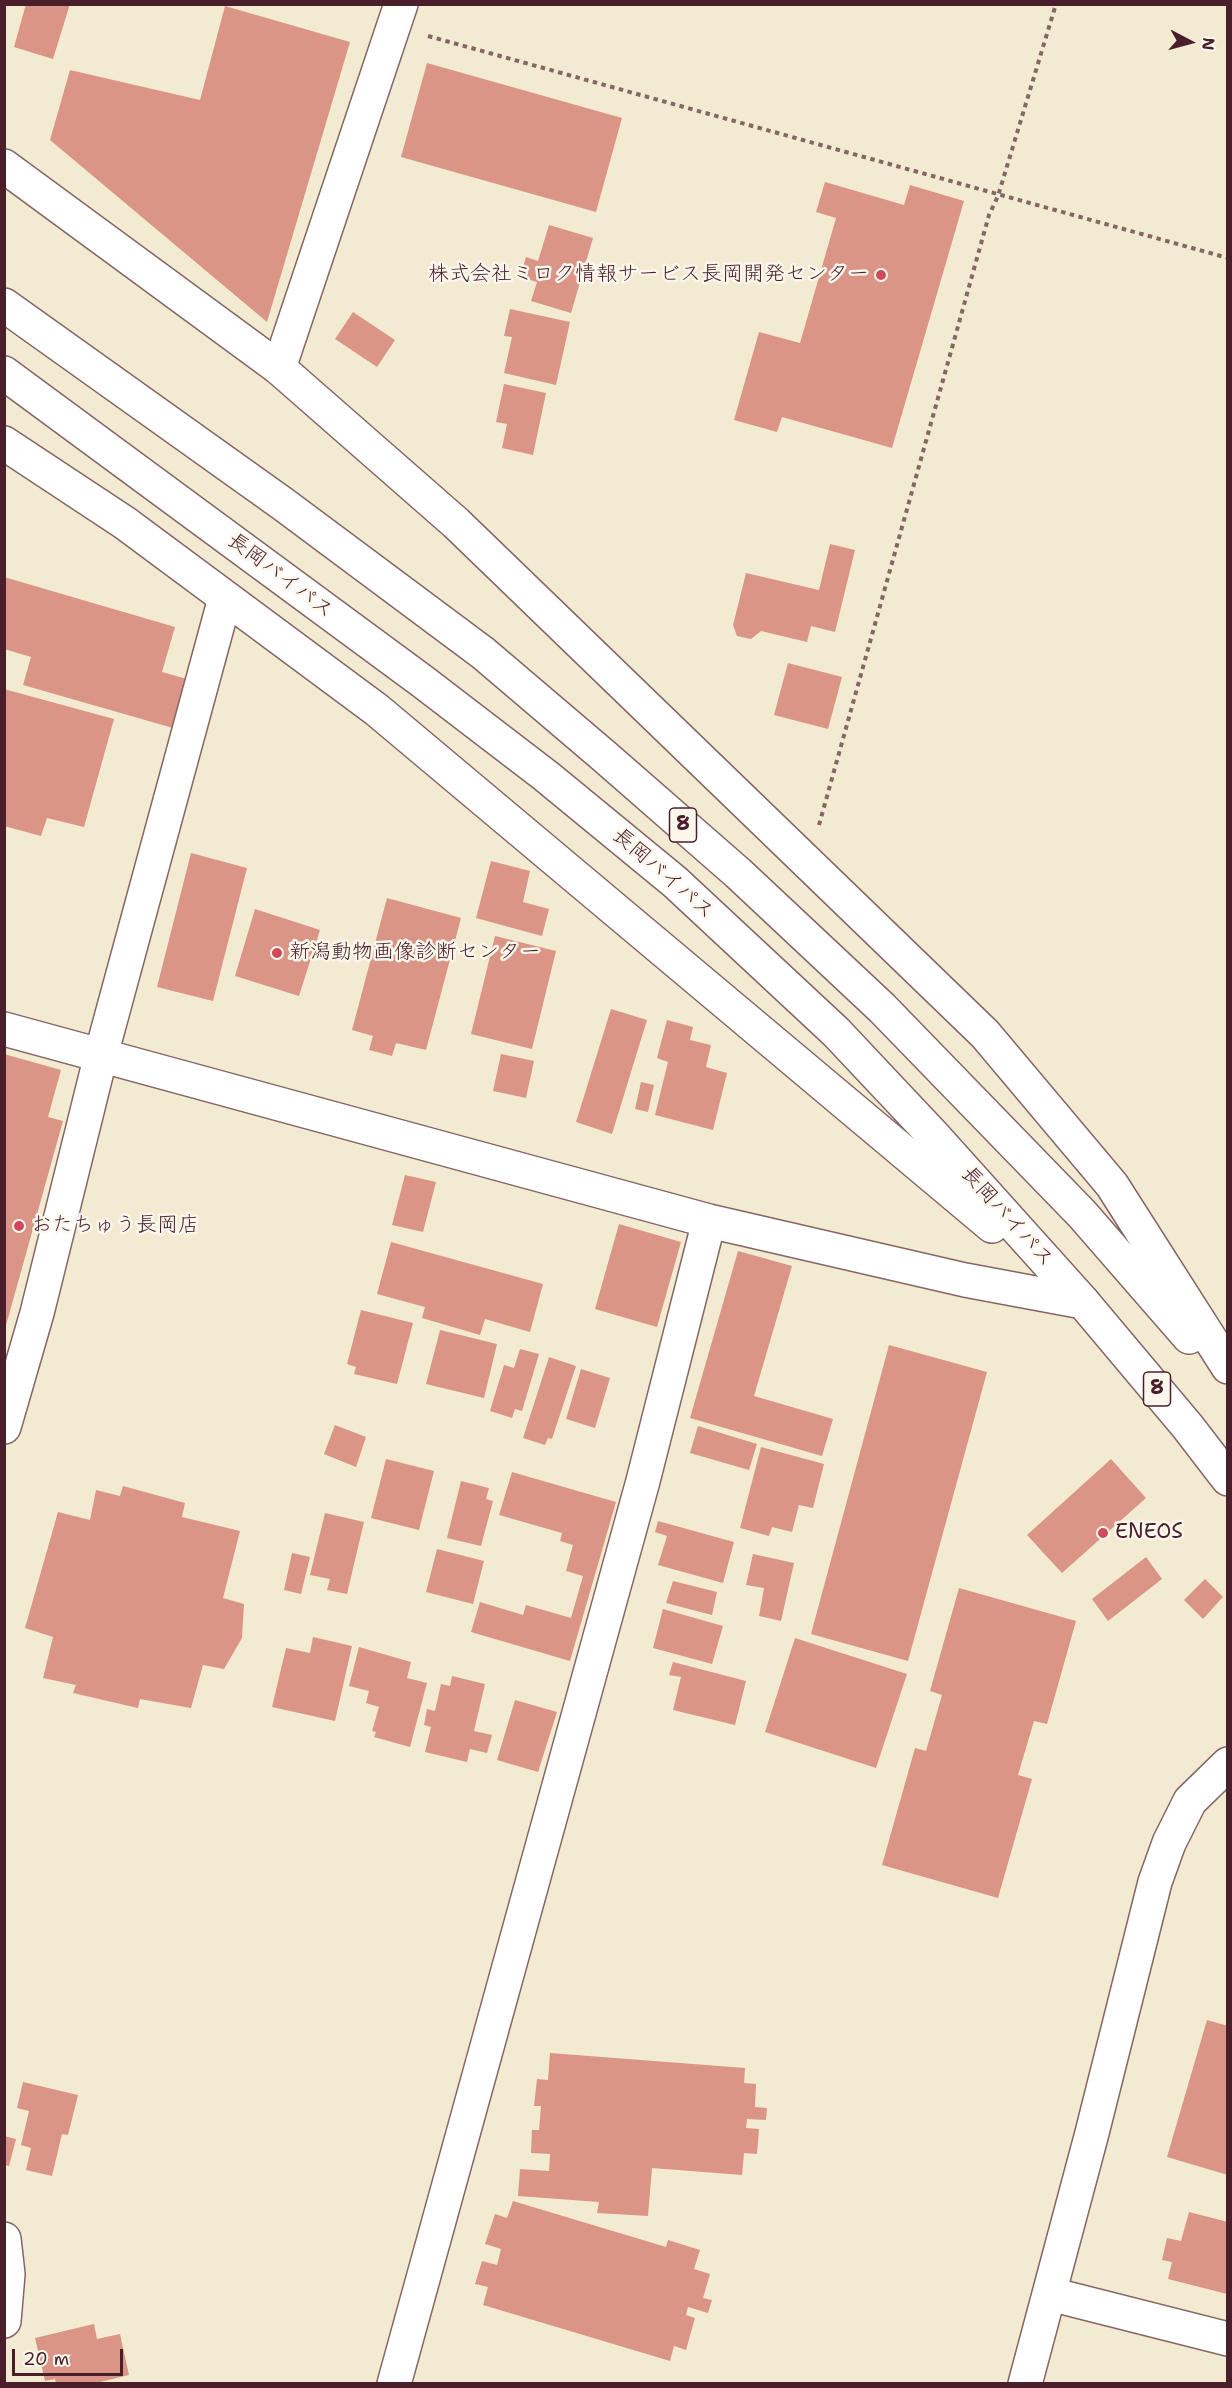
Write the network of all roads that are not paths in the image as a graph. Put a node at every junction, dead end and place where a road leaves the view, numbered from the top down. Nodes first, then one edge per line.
1 (398, 16) edge
2 (4, 166) edge
3 (4, 305) edge
4 (279, 368) junction
5 (4, 373) edge
6 (4, 443) edge
7 (225, 598) junction
8 (4, 1029) edge
9 (101, 1055) junction
10 (709, 1221) junction
11 (1083, 1302) junction
12 (1227, 1367) edge
13 (1227, 1380) edge
14 (4, 1427) edge
15 (1227, 1479) edge
16 (1227, 1764) edge
17 (4, 2239) edge
18 (1050, 2294) junction
19 (4, 2321) edge
20 (1227, 2339) edge
21 (394, 2384) edge
22 (1025, 2384) edge

1 - 4 main road
2 - 4 main road
3 - 13 main road, 8
4 - 12 main road
5 - 11 main road, 長岡バイパス / 8
6 - 7 main road
7 - 9 main road
7 - 11 main road
8 - 9 main road
9 - 10 main road
9 - 14 main road
10 - 11 main road
10 - 21 main road
11 - 15 main road, 長岡バイパス / 8
16 - 18 main road
17 - 19 main road
18 - 20 main road
18 - 22 main road

